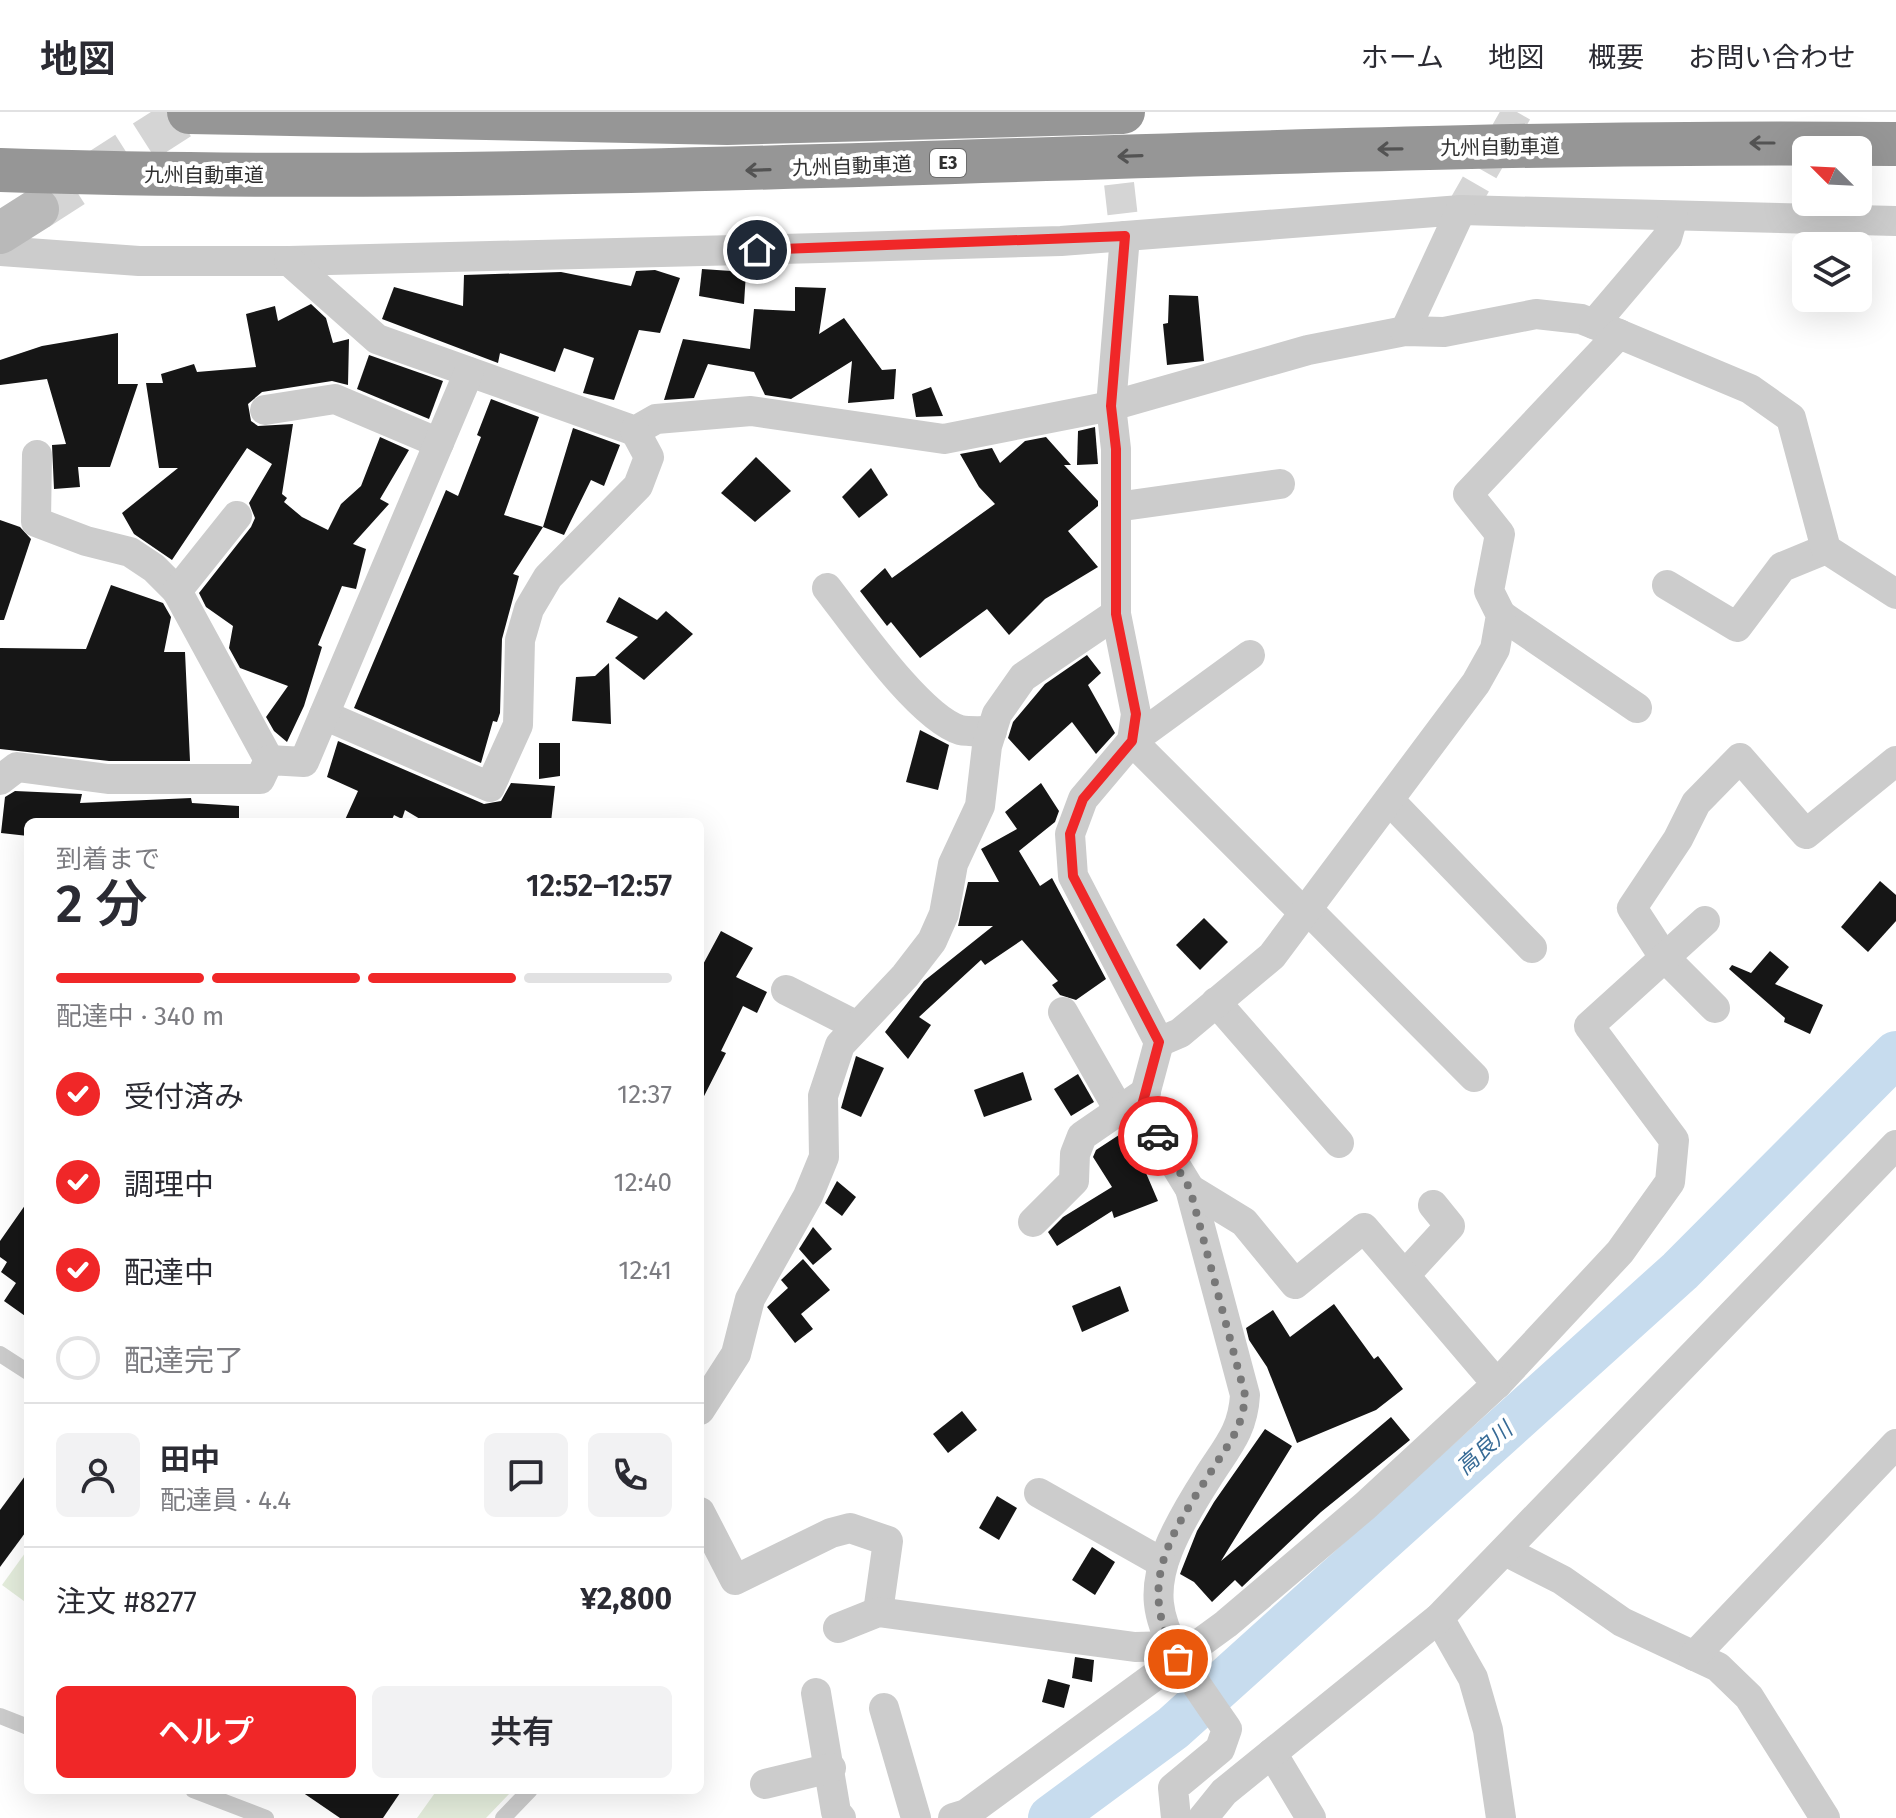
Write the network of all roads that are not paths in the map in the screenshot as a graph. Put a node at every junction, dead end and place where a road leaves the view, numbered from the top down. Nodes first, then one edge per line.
1 (189, 112) edge
2 (1123, 112) edge
3 (1896, 144) edge
4 (0, 170) edge
5 (38, 209) tunnel mouth
6 (1461, 210) junction
7 (1673, 217) junction
8 (1896, 221) edge
9 (0, 233) edge
10 (1125, 236) junction
11 (0, 251) edge
12 (289, 261) junction
13 (1606, 329) junction
14 (1405, 331) junction
15 (469, 372) junction
16 (1111, 406) junction
17 (265, 410) dead end
18 (635, 431) junction
19 (439, 443) junction
20 (37, 455) dead end
21 (1280, 484) dead end
22 (1116, 507) junction
23 (237, 516) dead end
24 (1826, 549) junction
25 (1667, 585) dead end
26 (827, 588) dead end
27 (177, 591) junction
28 (1896, 594) edge
29 (1116, 614) junction
30 (1501, 615) junction
31 (1250, 655) dead end
32 (1637, 708) dead end
33 (324, 715) junction
34 (992, 731) junction
35 (1132, 741) junction
36 (269, 760) junction
37 (1896, 761) edge
38 (0, 780) edge
39 (1389, 800) junction
40 (1306, 911) junction
41 (1705, 921) dead end
42 (1532, 948) dead end
43 (1664, 957) junction
44 (786, 990) dead end
45 (1216, 1002) junction
46 (1715, 1008) dead end
47 (1063, 1012) dead end
48 (857, 1026) junction
49 (1159, 1042) junction
50 (1474, 1077) dead end
51 (1146, 1092) junction
52 (1119, 1110) junction
53 (1339, 1143) dead end
54 (1896, 1145) edge
55 (1190, 1189) junction
56 (1433, 1205) dead end
57 (1033, 1222) dead end
58 (1405, 1275) junction
59 (0, 1354) edge
60 (24, 1369) edge
61 (1497, 1384) junction
62 (704, 1404) edge
63 (1896, 1444) edge
64 (1039, 1493) dead end
65 (704, 1520) edge
66 (1505, 1551) junction
67 (1161, 1562) junction
68 (878, 1612) junction
69 (1439, 1618) junction
70 (838, 1628) dead end
71 (1694, 1656) junction
72 (1178, 1658) junction
73 (816, 1693) dead end
74 (884, 1708) dead end
75 (0, 1716) edge
76 (24, 1725) edge
77 (1272, 1753) junction
78 (831, 1768) junction
79 (765, 1784) dead end
80 (203, 1794) edge
81 (526, 1794) edge
82 (266, 1818) edge
83 (503, 1818) edge
84 (841, 1818) edge
85 (916, 1818) edge
86 (953, 1818) edge
87 (1176, 1818) edge
88 (1203, 1818) edge
89 (1311, 1818) edge
90 (1501, 1818) edge
91 (1825, 1818) edge

1 - 2 highway
3 -> 4 highway, 九州自動車道 / E3
5 - 9 main road
6 - 7 street
6 - 10 street
6 - 14 street
7 - 8 street
7 - 13 street
10 - 12 street
10 - 16 street
11 - 12 street
12 - 15 street
13 - 14 street
13 - 24 street
13 - 30 street
14 - 16 street
15 - 18 street
15 - 19 street
16 - 18 street
16 - 22 street
17 - 19 street
18 - 33 street
19 - 33 street
20 - 27 street
21 - 22 street
22 - 29 street
23 - 27 street
24 - 25 street
24 - 28 street
26 - 34 street
27 - 36 street
29 - 34 street
29 - 35 street
30 - 32 street
30 - 39 street
31 - 35 street
33 - 36 street
34 - 48 street
35 - 40 street
35 - 49 street
36 - 38 street
37 - 43 street
39 - 40 street
39 - 42 street
40 - 45 street
40 - 50 street
41 - 43 street
43 - 46 street
43 - 61 street
44 - 48 street
45 - 49 street
45 - 53 street
47 - 52 street
48 - 62 street
49 - 51 street
51 - 52 street
51 - 55 street
52 - 57 street
54 - 66 street
55 - 58 street
55 - 67 street
56 - 58 street
58 - 61 street
59 - 60 lane
61 - 72 street
63 - 71 street
64 - 67 street
65 - 68 street
66 - 69 street
66 - 71 street
67 - 72 street
68 - 70 street
68 - 72 street
69 - 77 street
69 - 90 street
71 - 91 street
72 - 86 street
72 - 87 street
73 - 78 street
74 - 85 street
75 - 76 lane
77 - 88 street
77 - 89 street
78 - 79 street
78 - 84 street
80 - 82 lane
81 - 83 lane

